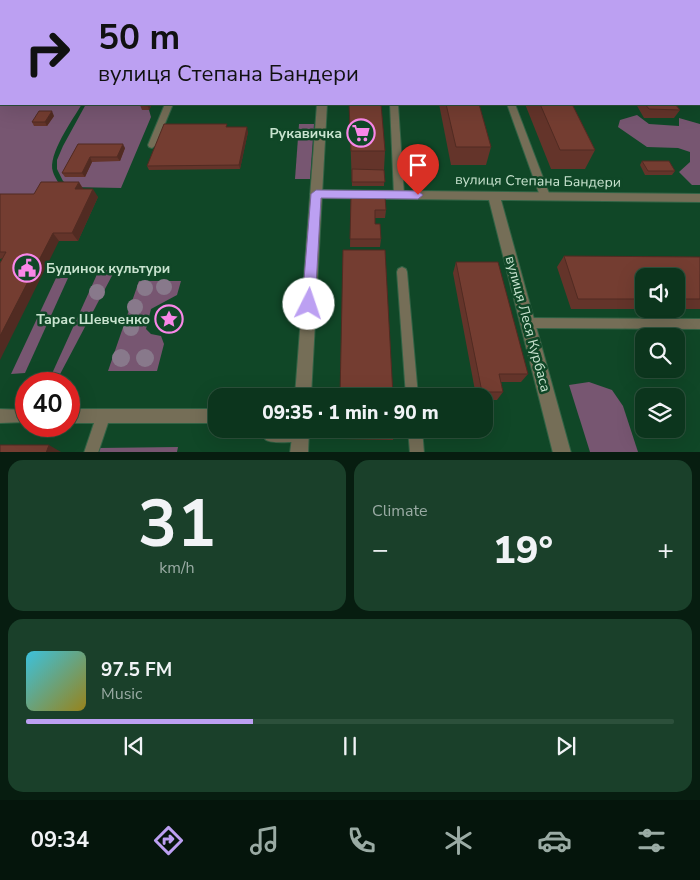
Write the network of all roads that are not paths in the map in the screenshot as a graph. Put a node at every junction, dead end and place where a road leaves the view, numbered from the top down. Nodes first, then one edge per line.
1 (169, 105) edge
2 (322, 105) edge
3 (394, 105) edge
4 (511, 105) edge
5 (152, 145) dead end
6 (316, 194) junction
7 (399, 195) junction
8 (494, 196) junction
9 (545, 196) junction
10 (700, 198) edge
11 (402, 272) dead end
12 (528, 323) junction
13 (700, 324) edge
14 (304, 388) edge
15 (411, 388) edge
16 (0, 416) edge
17 (15, 416) edge
18 (80, 416) edge
19 (103, 416) junction
20 (208, 416) edge
21 (301, 438) edge
22 (416, 438) edge
23 (92, 452) edge
24 (300, 452) edge
25 (417, 452) edge
26 (562, 452) edge

1 - 5 lane
2 - 6 street
3 - 7 lane
4 - 9 lane
6 - 7 street, вулиця Степана Бандери
6 - 14 street
7 - 8 street, вулиця Степана Бандери
8 - 9 street, вулиця Степана Бандери
8 - 12 street, вулиця Леся Курбаса
9 - 10 street, вулиця Степана Бандери
11 - 15 lane
12 - 13 lane
12 - 26 street, вулиця Леся Курбаса
16 - 17 lane
18 - 19 lane
19 - 20 lane
19 - 23 lane
21 - 24 street
22 - 25 lane

